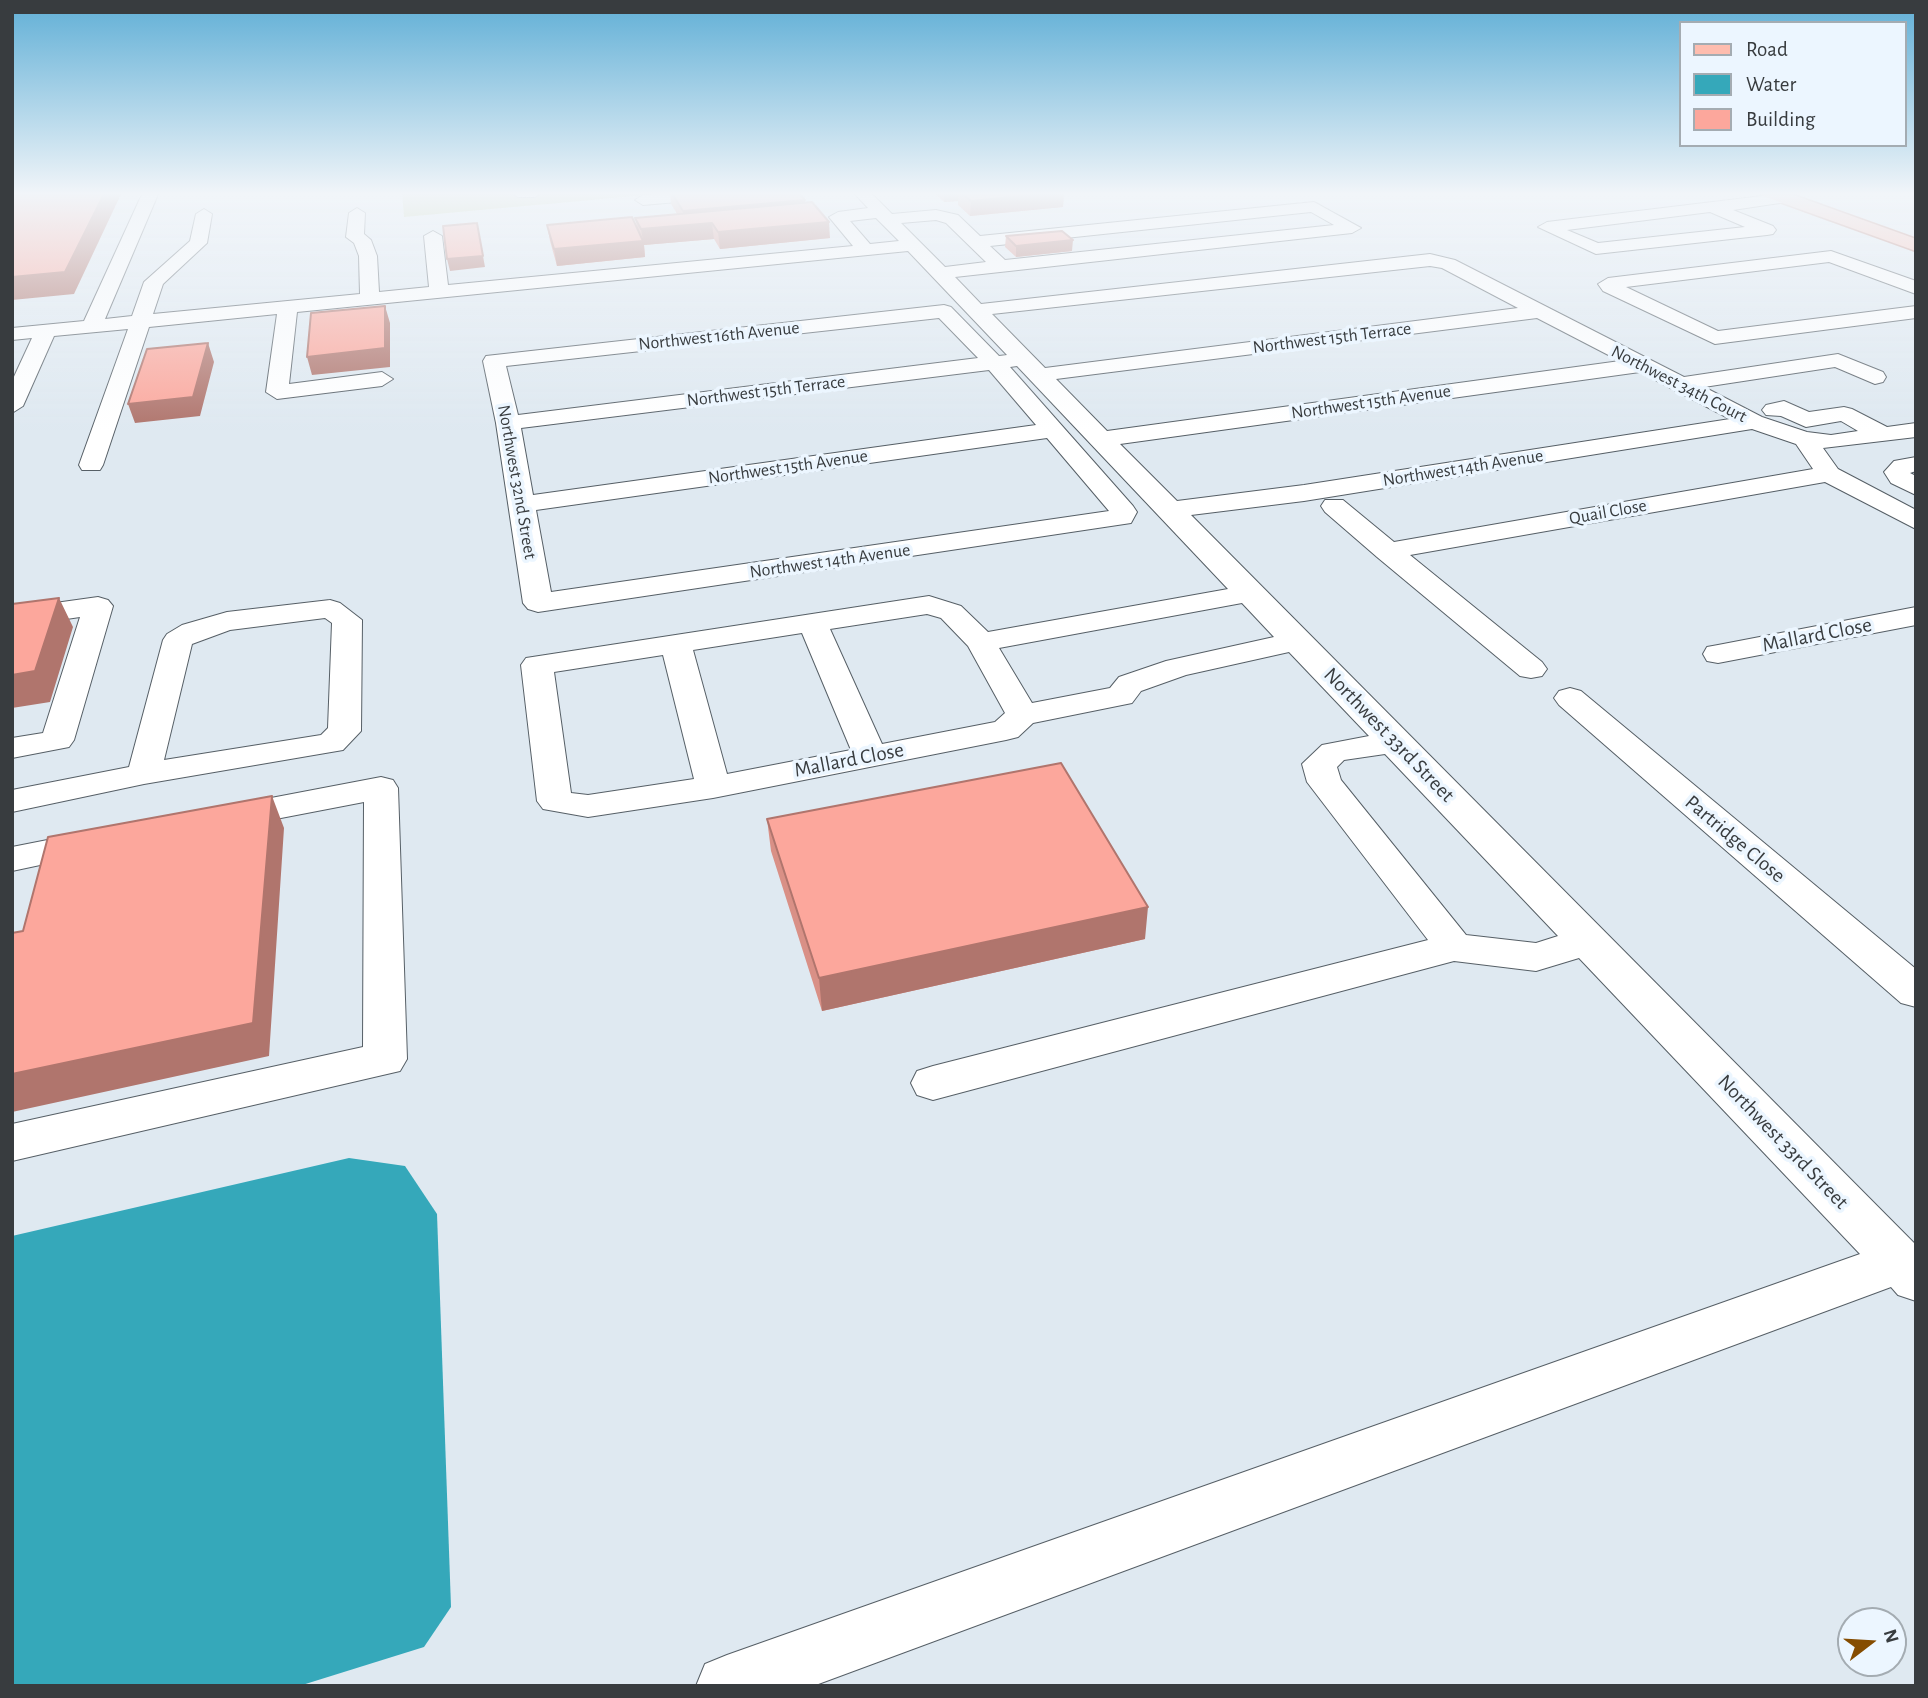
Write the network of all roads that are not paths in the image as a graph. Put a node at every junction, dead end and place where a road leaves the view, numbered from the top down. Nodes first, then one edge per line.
1 (116, 271) edge
2 (166, 271) edge
3 (371, 271) edge
4 (437, 271) edge
5 (645, 271) edge
6 (782, 271) edge
7 (956, 271) edge
8 (1328, 271) edge
9 (1462, 271) edge
10 (1710, 271) edge
11 (1871, 271) edge
12 (941, 273) joint
13 (1916, 276) edge
14 (1892, 279) junction
15 (1916, 288) edge
16 (439, 291) junction
17 (102, 303) junction
18 (77, 305) dead end
19 (377, 306) junction
20 (429, 310) dead end
21 (977, 310) junction
22 (1542, 311) junction
23 (1916, 312) edge
24 (287, 315) junction
25 (141, 321) junction
26 (92, 326) junction
27 (46, 331) junction
28 (12, 334) edge
29 (494, 361) joint
30 (994, 363) junction
31 (1640, 365) junction
32 (1032, 367) junction
33 (1875, 377) dead end
34 (382, 379) dead end
35 (18, 384) edge
36 (1682, 384) junction
37 (12, 406) edge
38 (1748, 419) junction
39 (508, 422) junction
40 (1054, 430) junction
41 (1916, 430) edge
42 (1884, 435) junction
43 (1102, 439) junction
44 (1804, 439) junction
45 (1916, 464) edge
46 (90, 465) dead end
47 (1829, 474) junction
48 (1916, 487) edge
49 (522, 504) junction
50 (1334, 506) dead end
51 (1171, 510) junction
52 (1916, 521) edge
53 (1387, 551) junction
54 (1252, 593) junction
55 (538, 603) joint
56 (1916, 616) edge
57 (12, 618) edge
58 (812, 623) junction
59 (1298, 641) junction
60 (981, 642) junction
61 (676, 644) junction
62 (1718, 653) dead end
63 (1531, 669) dead end
64 (1570, 698) dead end
65 (1022, 715) junction
66 (1396, 742) junction
67 (12, 748) edge
68 (870, 756) junction
69 (144, 774) junction
70 (713, 787) junction
71 (12, 801) edge
72 (190, 825) edge
73 (135, 835) edge
74 (12, 859) edge
75 (1588, 941) junction
76 (1454, 947) junction
77 (1910, 982) edge
78 (933, 1083) dead end
79 (12, 1143) edge
80 (1908, 1271) edge
81 (727, 1686) edge

1 - 17 street
2 - 25 street
3 - 19 street
4 - 16 street
5 - 16 street
6 - 20 street
7 - 12 street
8 - 21 street, Northwest 34th Court
9 - 22 street, Northwest 34th Court
10 - 23 street
11 - 14 street
12 - 21 street, Northwest 33rd Street
13 - 14 street
14 - 15 street
16 - 19 street
17 - 18 street
17 - 26 street
19 - 24 street
21 - 32 street, Northwest 33rd Street
22 - 31 street, Northwest 34th Court
22 - 32 street, Northwest 15th Terrace
24 - 25 street
24 - 34 street
25 - 26 street
25 - 46 street
26 - 27 street
27 - 28 street
27 - 35 street
29 - 30 street, Northwest 16th Avenue
29 - 39 street, Northwest 32nd Street
30 - 32 street, Northwest 15th Terrace
30 - 39 street, Northwest 15th Terrace
30 - 40 street
31 - 36 street, Northwest 34th Court
31 - 43 street, Northwest 15th Avenue
32 - 43 street, Northwest 33rd Street
33 - 36 street
35 - 37 street
36 - 38 street, Northwest 34th Court
38 - 42 street, Northwest 14th Avenue
38 - 44 street, Northwest 34th Court
38 - 51 street, Northwest 14th Avenue
39 - 49 street, Northwest 32nd Street
40 - 49 street, Northwest 15th Avenue
40 - 55 street, Northwest 14th Avenue
41 - 42 street
42 - 44 street
43 - 51 street, Northwest 33rd Street
44 - 47 street
45 - 48 street
47 - 52 street
47 - 53 street, Quail Close
49 - 55 street, Northwest 32nd Street
50 - 53 street
51 - 54 street, Northwest 33rd Street
53 - 63 street
54 - 59 street, Northwest 33rd Street
54 - 60 street
56 - 62 street, Mallard Close
57 - 67 street
58 - 60 street
58 - 61 street
58 - 68 street
59 - 65 street
59 - 66 street, Northwest 33rd Street
60 - 65 street
61 - 70 street
61 - 70 street, Mallard Close
64 - 77 street, Partridge Close
65 - 68 street, Mallard Close
66 - 75 street, Northwest 33rd Street
66 - 76 street
68 - 70 street, Mallard Close
69 - 69 street
69 - 71 street
72 - 79 street
73 - 74 street
75 - 76 street
75 - 80 street, Northwest 33rd Street
76 - 78 street
80 - 81 street

